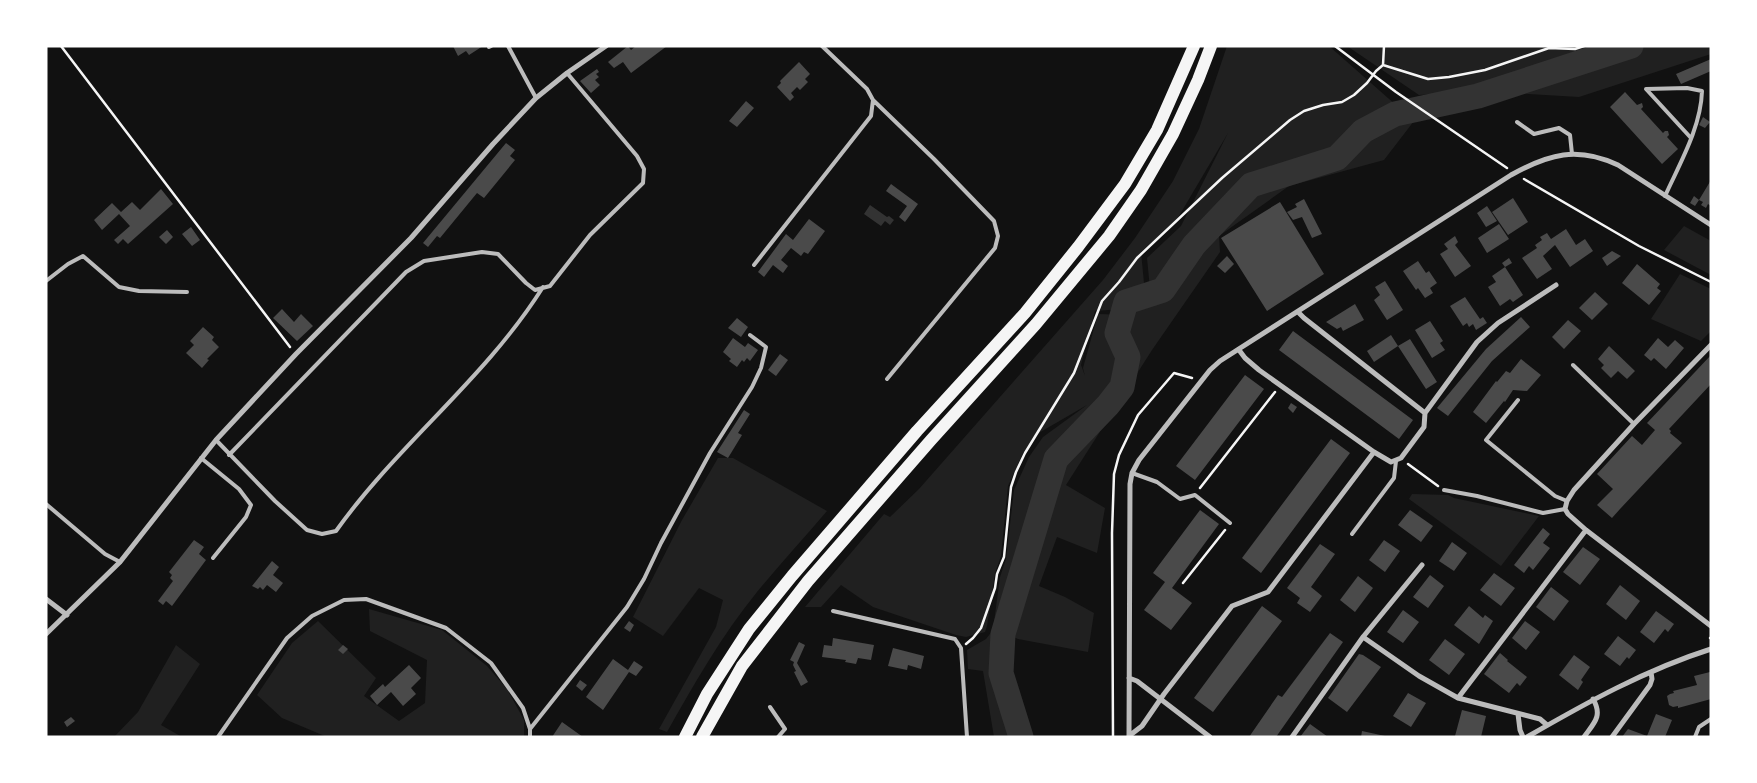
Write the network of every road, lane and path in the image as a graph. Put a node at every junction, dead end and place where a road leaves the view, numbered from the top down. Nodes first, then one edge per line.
1 (61, 46) edge
2 (508, 46) edge
3 (606, 46) edge
4 (822, 46) edge
5 (1194, 46) edge
6 (1211, 46) edge
7 (1335, 46) edge
8 (1384, 46) edge
9 (1584, 46) edge
10 (1383, 65) junction
11 (567, 74) junction
12 (536, 98) junction
13 (873, 100) junction
14 (1517, 122) dead end
15 (1691, 138) junction
16 (1572, 154) junction
17 (1514, 173) dead end
18 (1522, 178) dead end
19 (1665, 196) junction
20 (1711, 225) edge
21 (754, 265) dead end
22 (46, 281) edge
23 (1711, 282) edge
24 (1556, 285) dead end
25 (544, 288) junction
26 (187, 292) dead end
27 (1298, 312) junction
28 (750, 335) dead end
29 (1711, 345) edge
30 (1239, 350) junction
31 (296, 354) junction
32 (1573, 365) dead end
33 (887, 379) dead end
34 (1281, 385) junction
35 (1518, 400) dead end
36 (1425, 413) junction
37 (1634, 424) junction
38 (216, 440) junction
39 (1374, 452) junction
40 (229, 455) junction
41 (201, 458) junction
42 (1399, 460) junction
43 (1132, 473) junction
44 (1444, 490) joint
45 (1195, 495) junction
46 (1567, 501) junction
47 (46, 504) edge
48 (1564, 509) junction
49 (1230, 523) joint
50 (1586, 530) junction
51 (1352, 534) dead end
52 (213, 558) dead end
53 (120, 562) junction
54 (1422, 565) dead end
55 (1183, 583) dead end
56 (46, 599) edge
57 (833, 611) dead end
58 (67, 615) junction
59 (1711, 626) edge
60 (46, 634) edge
61 (1363, 637) junction
62 (962, 648) junction
63 (1711, 649) edge
64 (1650, 672) junction
65 (1129, 678) junction
66 (1458, 698) junction
67 (1594, 699) junction
68 (1160, 700) junction
69 (770, 708) dead end
70 (1518, 714) junction
71 (1711, 719) edge
72 (1547, 725) junction
73 (530, 729) junction
74 (1129, 736) edge
75 (218, 737) edge
76 (530, 737) edge
77 (685, 737) edge
78 (702, 737) edge
79 (778, 737) edge
80 (967, 737) edge
81 (1210, 737) edge
82 (1292, 737) edge
83 (1523, 737) edge
84 (1528, 737) edge
85 (1584, 737) edge
86 (1612, 737) edge
87 (1695, 737) edge

1 - 31 path
2 - 12 lane
3 - 11 street
4 - 13 lane
5 - 77 main road
6 - 78 main road
7 - 17 path
8 - 10 path
9 - 10 path
10 - 62 path
11 - 12 street
11 - 25 lane
12 - 31 street
13 - 21 lane
13 - 33 lane
14 - 16 lane
15 - 15 lane
15 - 19 lane
16 - 19 street
16 - 27 street
18 - 23 path
19 - 20 street
22 - 26 lane
24 - 36 street
25 - 40 lane
25 - 40 lane
27 - 30 street
27 - 36 street
28 - 73 lane
29 - 37 street
30 - 34 street
30 - 43 street
31 - 38 street
32 - 37 lane
34 - 39 street
34 - 45 path
35 - 46 lane
36 - 42 street
37 - 46 street
38 - 40 lane
38 - 41 street
39 - 42 street
39 - 68 street
41 - 52 lane
41 - 53 street
42 - 44 path
42 - 51 lane
43 - 45 lane
43 - 65 street
44 - 48 lane
45 - 49 lane
46 - 48 street
47 - 53 lane
48 - 50 street
49 - 55 path
50 - 59 street
50 - 66 street
53 - 58 street
54 - 61 street
56 - 58 street
57 - 62 lane
58 - 60 street
61 - 66 street
61 - 82 street
62 - 80 lane
63 - 64 street
64 - 67 street
64 - 86 street
65 - 68 street
65 - 74 street
66 - 70 street
67 - 72 street
67 - 85 street
68 - 74 street
68 - 81 street
69 - 79 lane
70 - 72 street
70 - 83 street
71 - 87 lane
72 - 84 street
73 - 75 lane
73 - 76 lane

